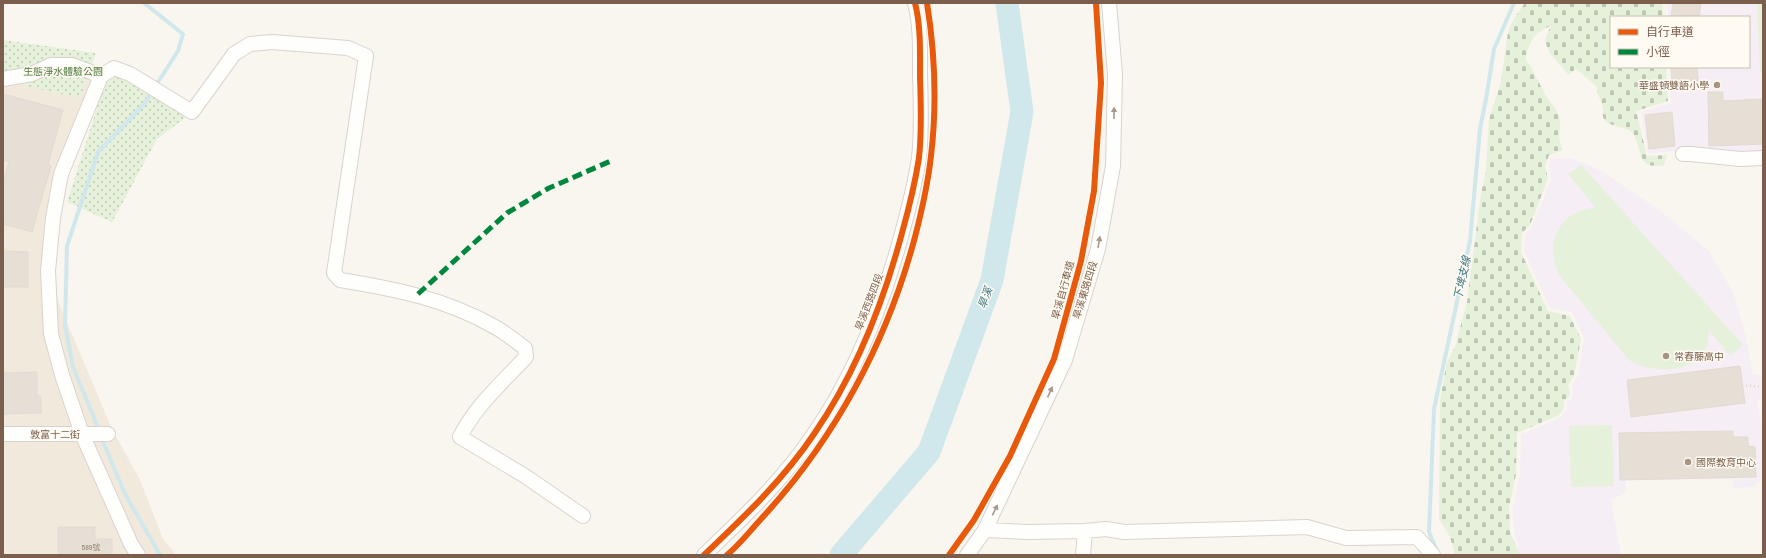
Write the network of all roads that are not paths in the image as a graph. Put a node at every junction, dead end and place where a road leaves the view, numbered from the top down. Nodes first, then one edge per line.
1 (915, 3) edge
2 (1109, 3) edge
3 (101, 76) junction
4 (3, 79) edge
5 (1683, 154) dead end
6 (1763, 158) edge
7 (3, 434) edge
8 (82, 434) junction
9 (108, 434) dead end
10 (583, 516) dead end
11 (985, 530) junction
12 (1085, 531) junction
13 (138, 555) edge
14 (704, 555) edge
15 (968, 555) edge
16 (1083, 555) edge
17 (1433, 555) edge

1 - 14 street, 旱溪西路四段
11 -> 2 street, 旱溪東路四段
3 - 4 street
3 - 8 street
3 - 10 street
5 - 6 street
7 - 8 street, 敦富十二街
8 - 9 street, 敦富十二街
8 - 13 street
11 - 12 street
11 - 15 street, 旱溪東路四段
12 - 16 street
12 - 17 street

